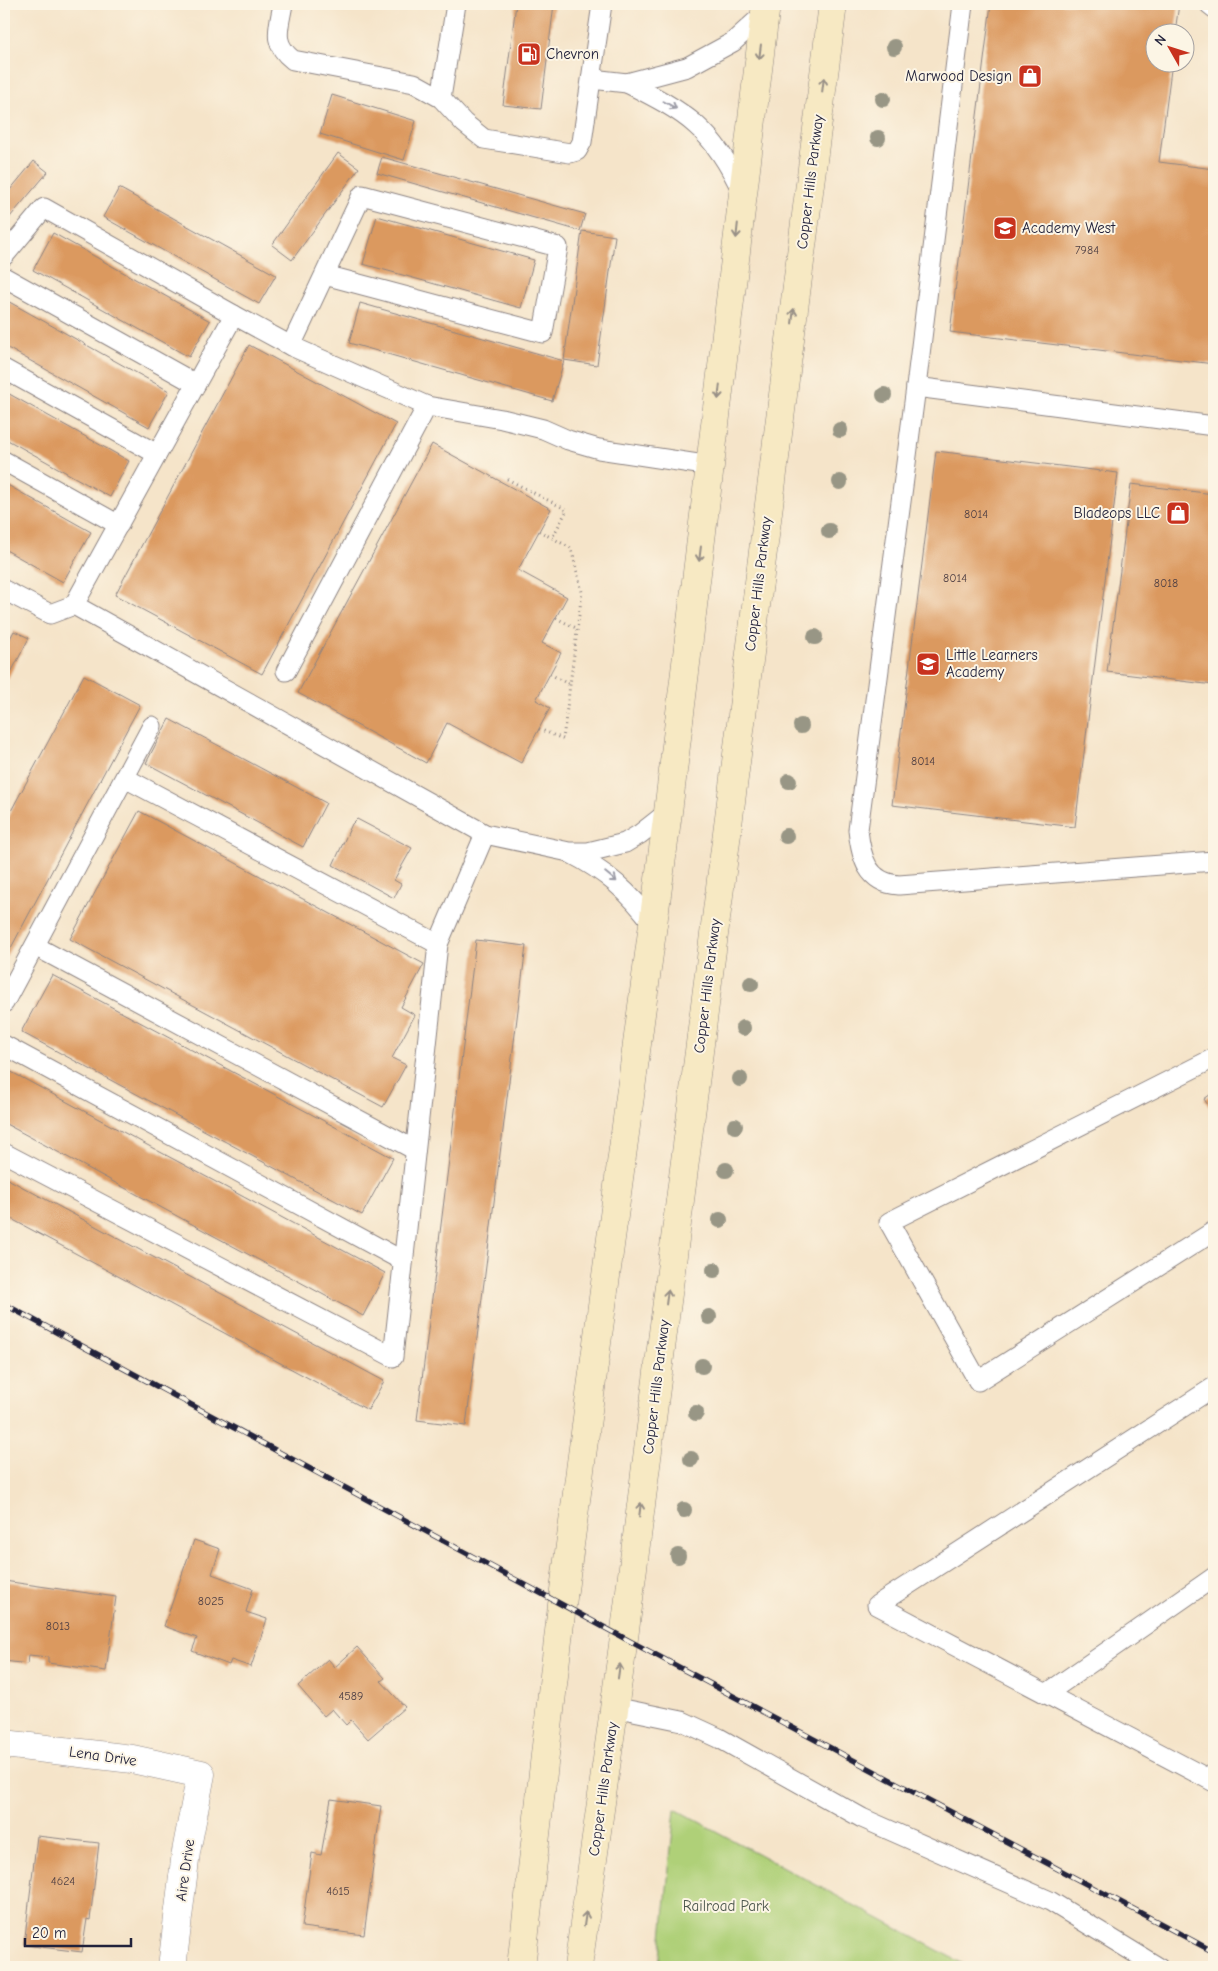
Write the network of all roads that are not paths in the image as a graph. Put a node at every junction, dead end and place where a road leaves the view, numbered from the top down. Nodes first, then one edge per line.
1 (282, 4) edge
2 (456, 4) edge
3 (602, 4) edge
4 (833, 4) edge
5 (963, 4) edge
6 (1209, 4) edge
7 (766, 8) edge
8 (1214, 8) edge
9 (592, 79) junction
10 (627, 82) junction
11 (441, 98) junction
12 (742, 192) junction
13 (4, 256) edge
14 (324, 275) junction
15 (4, 277) edge
16 (234, 315) junction
17 (291, 346) junction
18 (4, 369) edge
19 (196, 384) junction
20 (916, 387) junction
21 (427, 406) junction
22 (1214, 426) edge
23 (157, 454) junction
24 (4, 461) edge
25 (711, 466) junction
26 (119, 525) junction
27 (6, 596) edge
28 (74, 606) junction
29 (286, 671) dead end
30 (152, 726) dead end
31 (125, 778) junction
32 (668, 812) junction
33 (485, 834) junction
34 (569, 852) junction
35 (1214, 861) edge
36 (653, 924) junction
37 (438, 944) junction
38 (35, 946) junction
39 (4, 1003) edge
40 (4, 1045) edge
41 (1214, 1058) edge
42 (415, 1150) junction
43 (4, 1153) edge
44 (1214, 1231) edge
45 (403, 1261) junction
46 (1214, 1387) edge
47 (1214, 1577) edge
48 (1046, 1694) junction
49 (614, 1707) junction
50 (4, 1744) edge
51 (201, 1774) joint
52 (1214, 1782) edge
53 (172, 1967) edge
54 (521, 1967) edge
55 (578, 1967) edge
56 (1158, 1967) edge

1 - 11 lane
2 - 11 lane
3 - 9 lane
49 -> 4 main road, Copper Hills Parkway
5 - 20 lane
6 - 8 lane
7 - 10 lane
7 -> 12 main road
9 - 10 lane
9 - 11 lane
10 -> 12 lane
12 -> 25 main road
13 - 16 lane
14 - 14 lane
14 - 17 lane
15 - 19 lane
16 - 17 lane
16 - 19 lane
17 - 21 lane
18 - 23 lane
19 - 23 lane
20 - 22 lane
20 - 35 lane
21 - 25 lane
21 - 29 lane
23 - 26 lane
24 - 26 lane
25 -> 32 main road
26 - 28 lane
27 - 28 lane
28 - 33 lane
30 - 31 lane
31 - 37 lane
31 - 38 lane
32 - 34 lane
32 - 36 main road
33 - 34 lane
33 - 37 lane
34 -> 36 lane
36 - 54 main road
37 - 42 lane
38 - 39 lane
38 - 42 lane
40 - 45 lane
41 - 44 lane
42 - 45 lane
43 - 45 lane
46 - 48 lane
47 - 48 lane
48 - 52 lane
55 -> 49 main road, Copper Hills Parkway
49 - 56 lane
50 - 51 street, Lena Drive
51 - 53 street, Aire Drive

